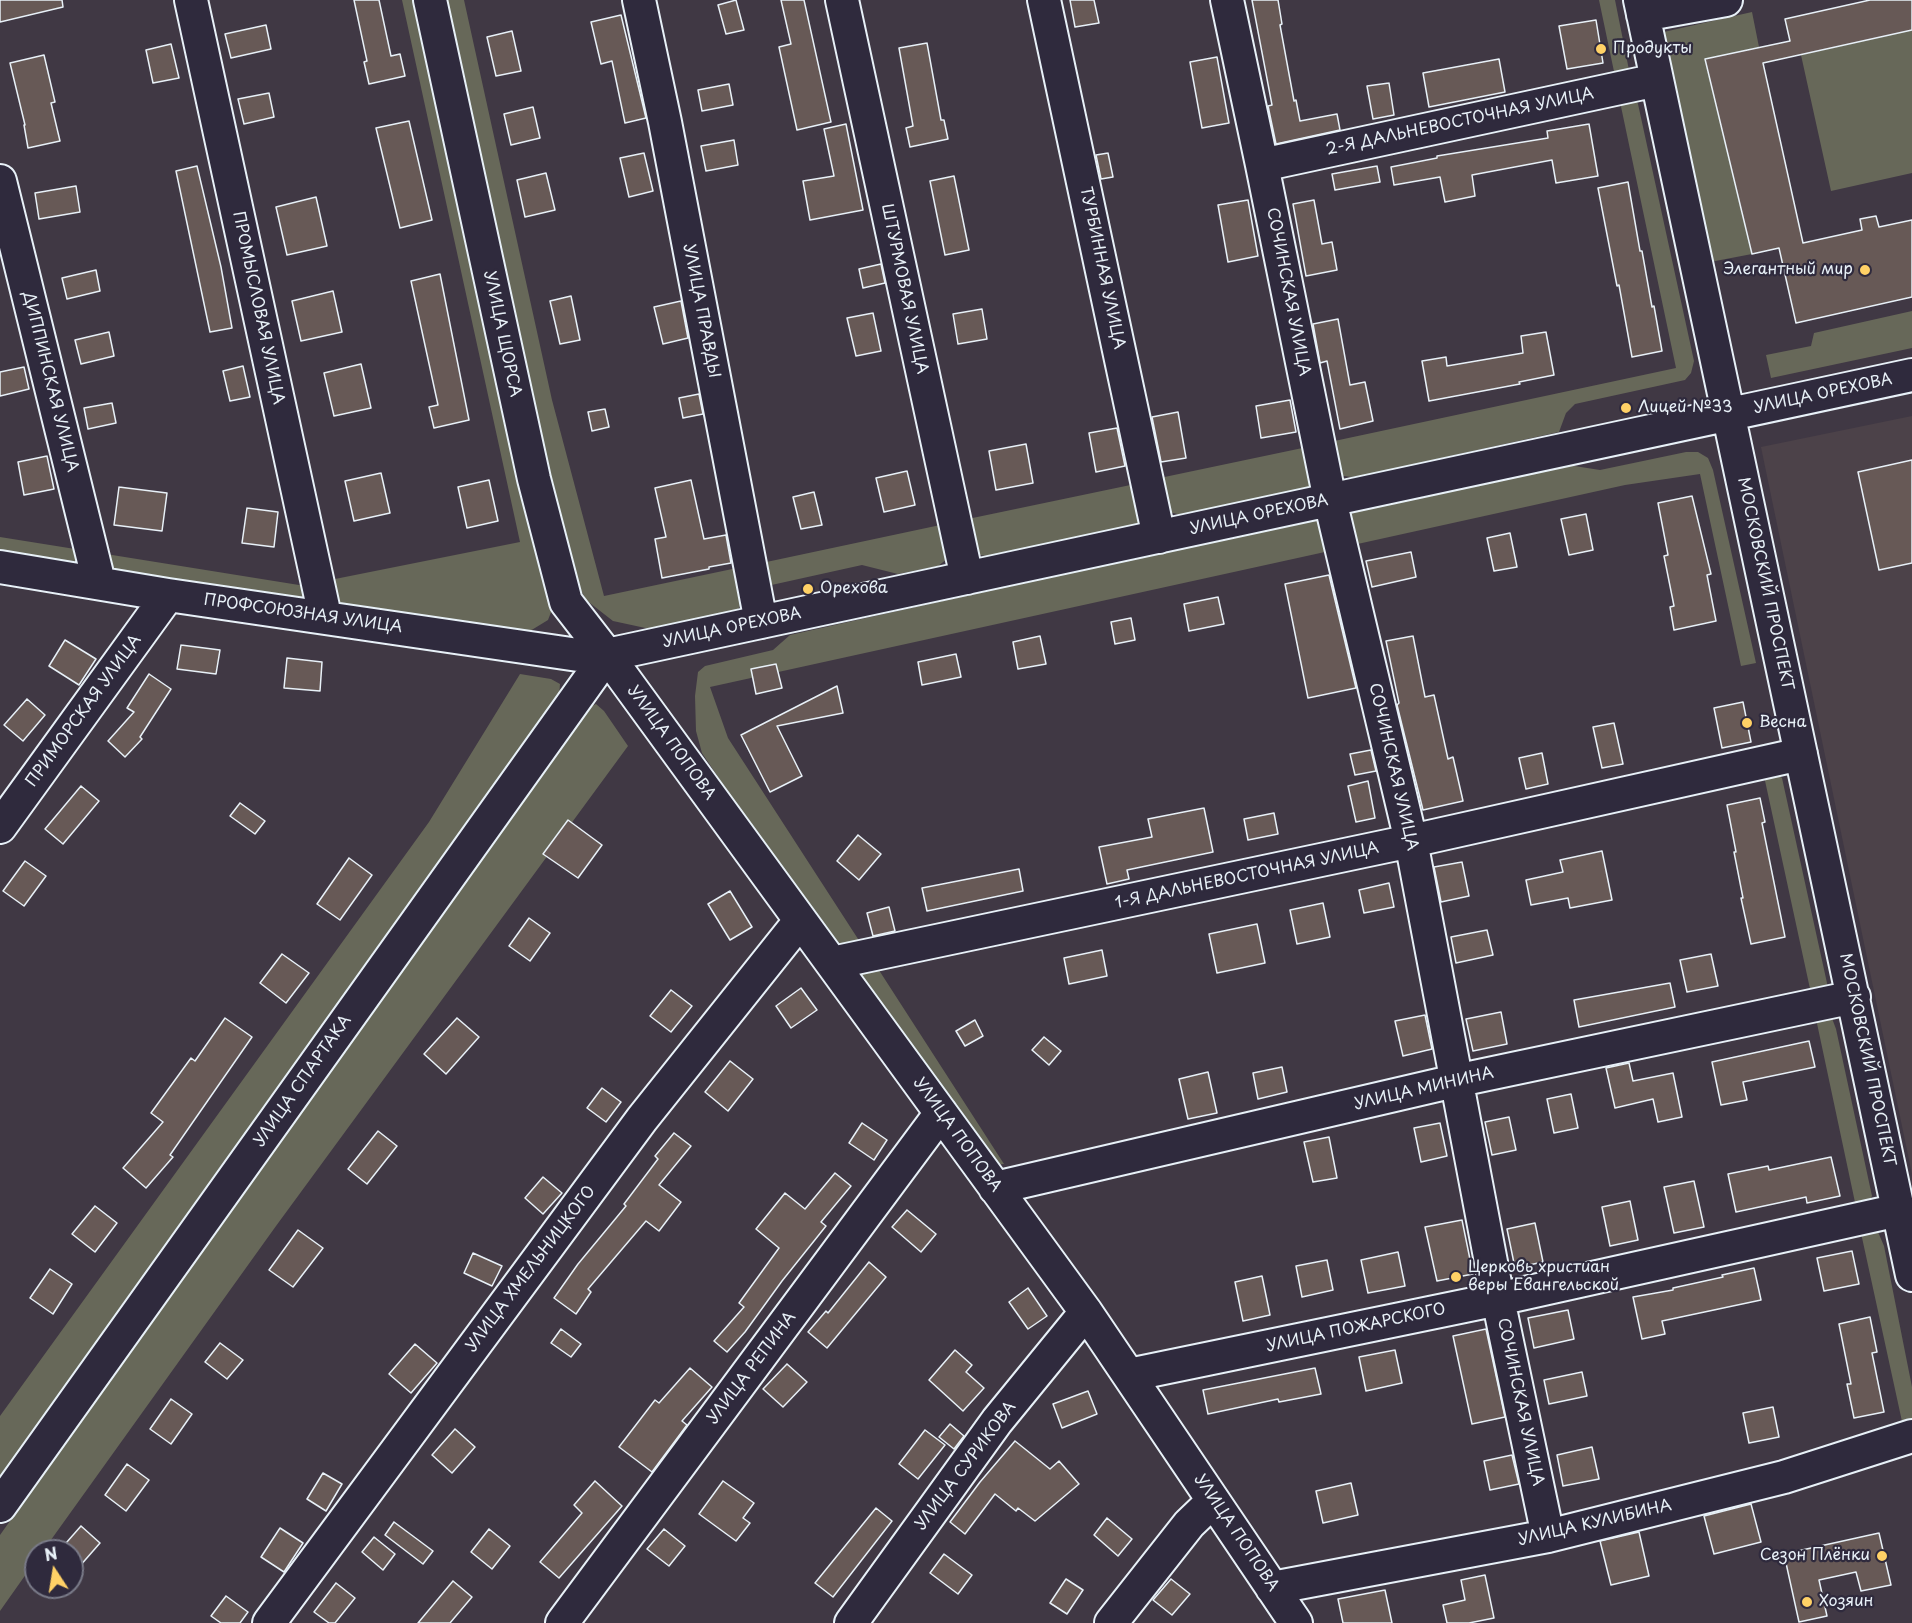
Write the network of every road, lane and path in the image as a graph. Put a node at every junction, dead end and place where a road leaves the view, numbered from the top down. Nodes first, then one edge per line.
1 (191, 0) edge
2 (430, 0) edge
3 (639, 0) edge
4 (842, 0) edge
5 (1044, 0) edge
6 (1227, 0) edge
7 (1726, 0) edge
8 (1642, 8) edge
9 (1657, 80) junction
10 (1262, 165) junction
11 (0, 181) edge
12 (1912, 375) edge
13 (1729, 414) junction
14 (1330, 500) junction
15 (1159, 537) junction
16 (0, 567) edge
17 (967, 578) junction
18 (99, 582) junction
19 (168, 595) junction
20 (325, 616) junction
21 (761, 622) junction
22 (607, 655) junction
23 (1802, 754) junction
24 (0, 827) edge
25 (1411, 841) junction
26 (800, 921) junction
27 (832, 963) junction
28 (1854, 997) junction
29 (1455, 1081) junction
30 (941, 1113) junction
31 (995, 1188) junction
32 (1899, 1210) junction
33 (1912, 1275) edge
34 (1498, 1299) junction
35 (1086, 1312) junction
36 (1129, 1375) junction
37 (1912, 1436) edge
38 (1214, 1501) junction
39 (0, 1506) edge
40 (1548, 1536) junction
41 (1272, 1588) junction
42 (269, 1623) edge
43 (562, 1623) edge
44 (851, 1623) edge
45 (1111, 1623) edge
46 (1296, 1623) edge

1 - 20 street, ПРОМЫСЛОВАЯ УЛИЦА
2 - 22 street, УЛИЦА ЩОРСА
3 - 21 street, УЛИЦА ПРАВДЫ
4 - 17 street, ШТУРМОВАЯ УЛИЦА
5 - 15 street, ТУРБИННАЯ УЛИЦА
6 - 10 street, СОЧИНСКАЯ УЛИЦА
7 - 8 street
8 - 9 street, МОСКОВСКИЙ ПРОСПЕКТ
9 - 10 street, 2-Я ДАЛЬНЕВОСТОЧНАЯ УЛИЦА
9 - 13 street, МОСКОВСКИЙ ПРОСПЕКТ
10 - 14 street, СОЧИНСКАЯ УЛИЦА
11 - 18 street, ДИППИНСКАЯ УЛИЦА
12 - 13 street, УЛИЦА ОРЕХОВА
13 - 14 street, УЛИЦА ОРЕХОВА
13 - 23 street, МОСКОВСКИЙ ПРОСПЕКТ
14 - 15 street, УЛИЦА ОРЕХОВА
14 - 25 street, СОЧИНСКАЯ УЛИЦА
15 - 17 street, УЛИЦА ОРЕХОВА
16 - 18 street, ПРОФСОЮЗНАЯ УЛИЦА
17 - 21 street, УЛИЦА ОРЕХОВА
18 - 19 street, ПРОФСОЮЗНАЯ УЛИЦА
19 - 20 street, ПРОФСОЮЗНАЯ УЛИЦА
19 - 24 street, ПРИМОРСКАЯ УЛИЦА
20 - 22 street, ПРОФСОЮЗНАЯ УЛИЦА
21 - 22 street, УЛИЦА ОРЕХОВА
22 - 26 street, УЛИЦА ПОПОВА
22 - 39 street, УЛИЦА СПАРТАКА
23 - 25 street, 1-Я ДАЛЬНЕВОСТОЧНАЯ УЛИЦА
23 - 28 street, МОСКОВСКИЙ ПРОСПЕКТ
25 - 27 street, 1-Я ДАЛЬНЕВОСТОЧНАЯ УЛИЦА
25 - 29 street, СОЧИНСКАЯ УЛИЦА
26 - 27 street, УЛИЦА ПОПОВА
26 - 42 street, УЛИЦА ХМЕЛЬНИЦКОГО
27 - 30 street, УЛИЦА ПОПОВА
28 - 29 street, УЛИЦА МИНИНА
28 - 32 street, МОСКОВСКИЙ ПРОСПЕКТ
29 - 31 street, УЛИЦА МИНИНА
29 - 34 street, СОЧИНСКАЯ УЛИЦА
30 - 31 street, УЛИЦА ПОПОВА
30 - 43 street, УЛИЦА РЕПИНА
31 - 35 street, УЛИЦА ПОПОВА
32 - 33 street, МОСКОВСКИЙ ПРОСПЕКТ
32 - 34 street, УЛИЦА ПОЖАРСКОГО
34 - 36 street, УЛИЦА ПОЖАРСКОГО
34 - 40 street, СОЧИНСКАЯ УЛИЦА
35 - 36 street, УЛИЦА ПОПОВА
35 - 44 street, УЛИЦА СУРИКОВА
36 - 38 street, УЛИЦА ПОПОВА
37 - 40 street, УЛИЦА КУЛИБИНА
38 - 41 street, УЛИЦА ПОПОВА
38 - 45 street
40 - 41 street, УЛИЦА КУЛИБИНА
41 - 46 street, УЛИЦА ПОПОВА

